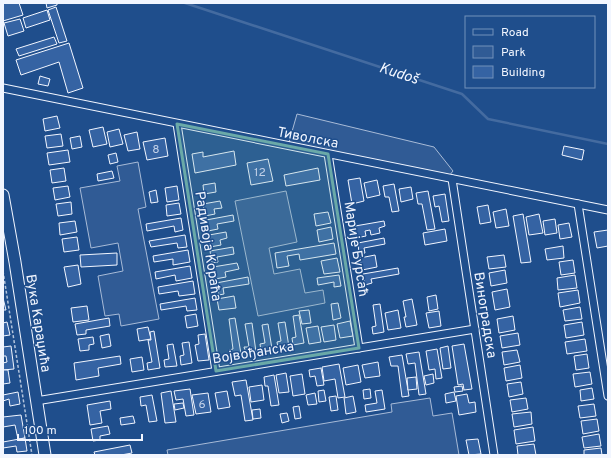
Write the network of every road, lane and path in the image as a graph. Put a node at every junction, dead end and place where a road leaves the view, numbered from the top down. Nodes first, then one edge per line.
1 (3, 88) edge
2 (177, 124) junction
3 (328, 154) junction
4 (452, 179) junction
5 (3, 195) edge
6 (578, 204) junction
7 (608, 210) edge
8 (6, 232) edge
9 (3, 271) edge
10 (475, 329) junction
11 (360, 348) junction
12 (216, 371) junction
13 (608, 396) edge
14 (36, 401) junction
15 (32, 455) edge
16 (45, 455) edge
17 (494, 455) edge

1 - 2 street, Тиволска
2 - 3 street, Тиволска
2 - 12 street, Радивоја Кораћа
3 - 4 street, Тиволска
3 - 11 street, Марије Бурсаћ
4 - 6 street, Тиволска
4 - 10 street, Виноградска
5 - 8 main road, Вука Караџића
6 - 7 street, Тиволска
6 - 13 street
8 - 14 main road, Вука Караџића
9 - 15 path
10 - 11 street, Војвођанска
10 - 17 street, Виноградска
11 - 12 street, Војвођанска
12 - 14 street, Војвођанска
14 - 16 main road, Вука Караџића

